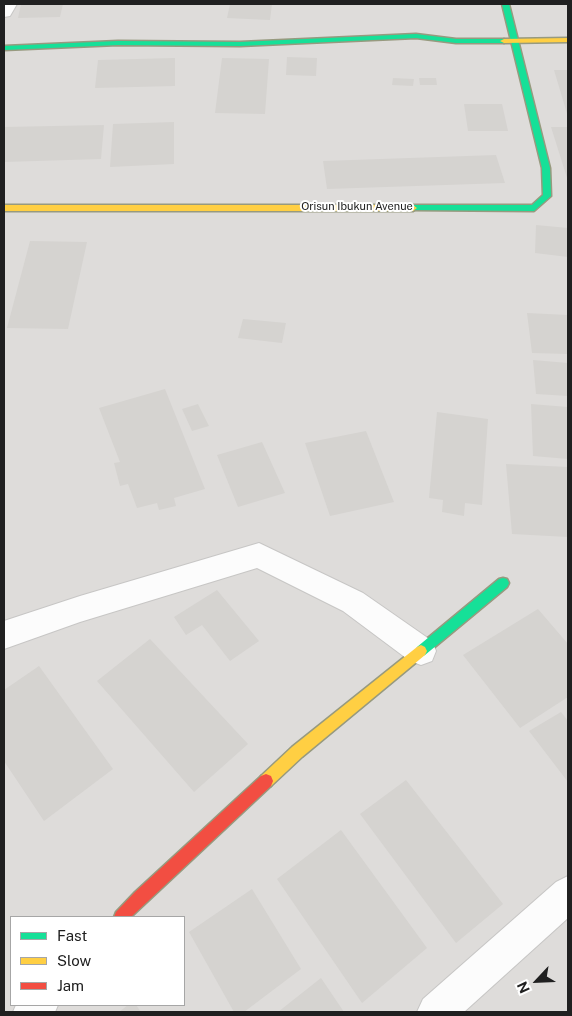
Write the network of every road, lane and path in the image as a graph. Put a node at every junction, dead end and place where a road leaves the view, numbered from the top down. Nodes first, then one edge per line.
1 (8, 4) edge
2 (505, 4) edge
3 (4, 12) edge
4 (568, 40) edge
5 (515, 41) junction
6 (4, 48) edge
7 (4, 208) edge
8 (503, 583) dead end
9 (4, 635) edge
10 (420, 651) junction
11 (568, 894) edge
12 (122, 916) edge
13 (436, 1012) edge

1 - 3 street
2 - 5 street, Orisun Ibukun Avenue
4 - 5 street
5 - 6 street
5 - 7 street, Orisun Ibukun Avenue
8 - 10 street
9 - 10 street
10 - 12 street
11 - 13 street

